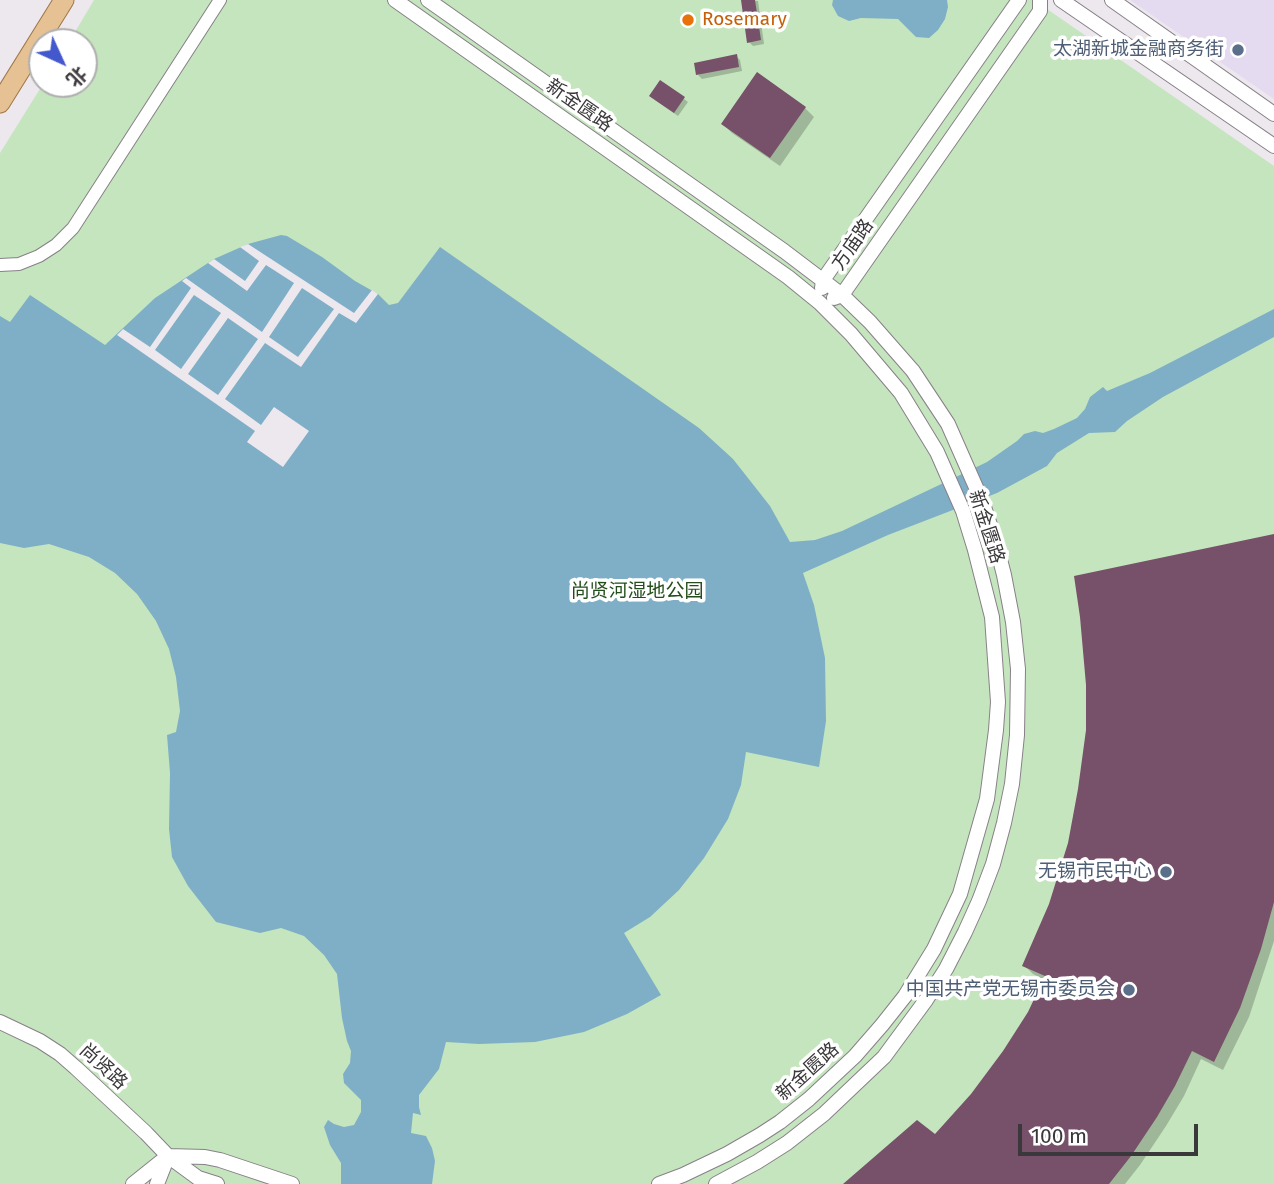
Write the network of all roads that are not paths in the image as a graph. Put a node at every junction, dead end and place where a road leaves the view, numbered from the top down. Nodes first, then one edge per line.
1 (64, 0) edge
2 (220, 0) edge
3 (395, 0) edge
4 (428, 0) edge
5 (1019, 0) edge
6 (1040, 0) edge
7 (1060, 0) edge
8 (1112, 0) edge
9 (0, 103) edge
10 (1274, 114) edge
11 (1274, 146) edge
12 (0, 265) edge
13 (823, 280) junction
14 (842, 295) junction
15 (820, 303) junction
16 (0, 1023) edge
17 (167, 1157) junction
18 (133, 1184) edge
19 (157, 1184) edge
20 (217, 1184) edge
21 (292, 1184) edge
22 (659, 1184) edge
23 (716, 1184) edge

1 - 9 main road
2 - 12 street
3 - 15 street, 新金匮路
4 - 13 street, 新金匮路
5 - 13 street, 方庙路
6 - 14 street, 方庙路
7 - 11 street
8 - 10 street
13 - 14 street, 新金匮路
13 - 15 street, 方庙路
14 - 15 street, 方庙路
14 - 23 street, 新金匮路
15 - 22 street, 新金匮路
16 - 17 street, 尚贤路
17 - 18 street
17 - 19 street
17 - 20 street
17 - 21 street

